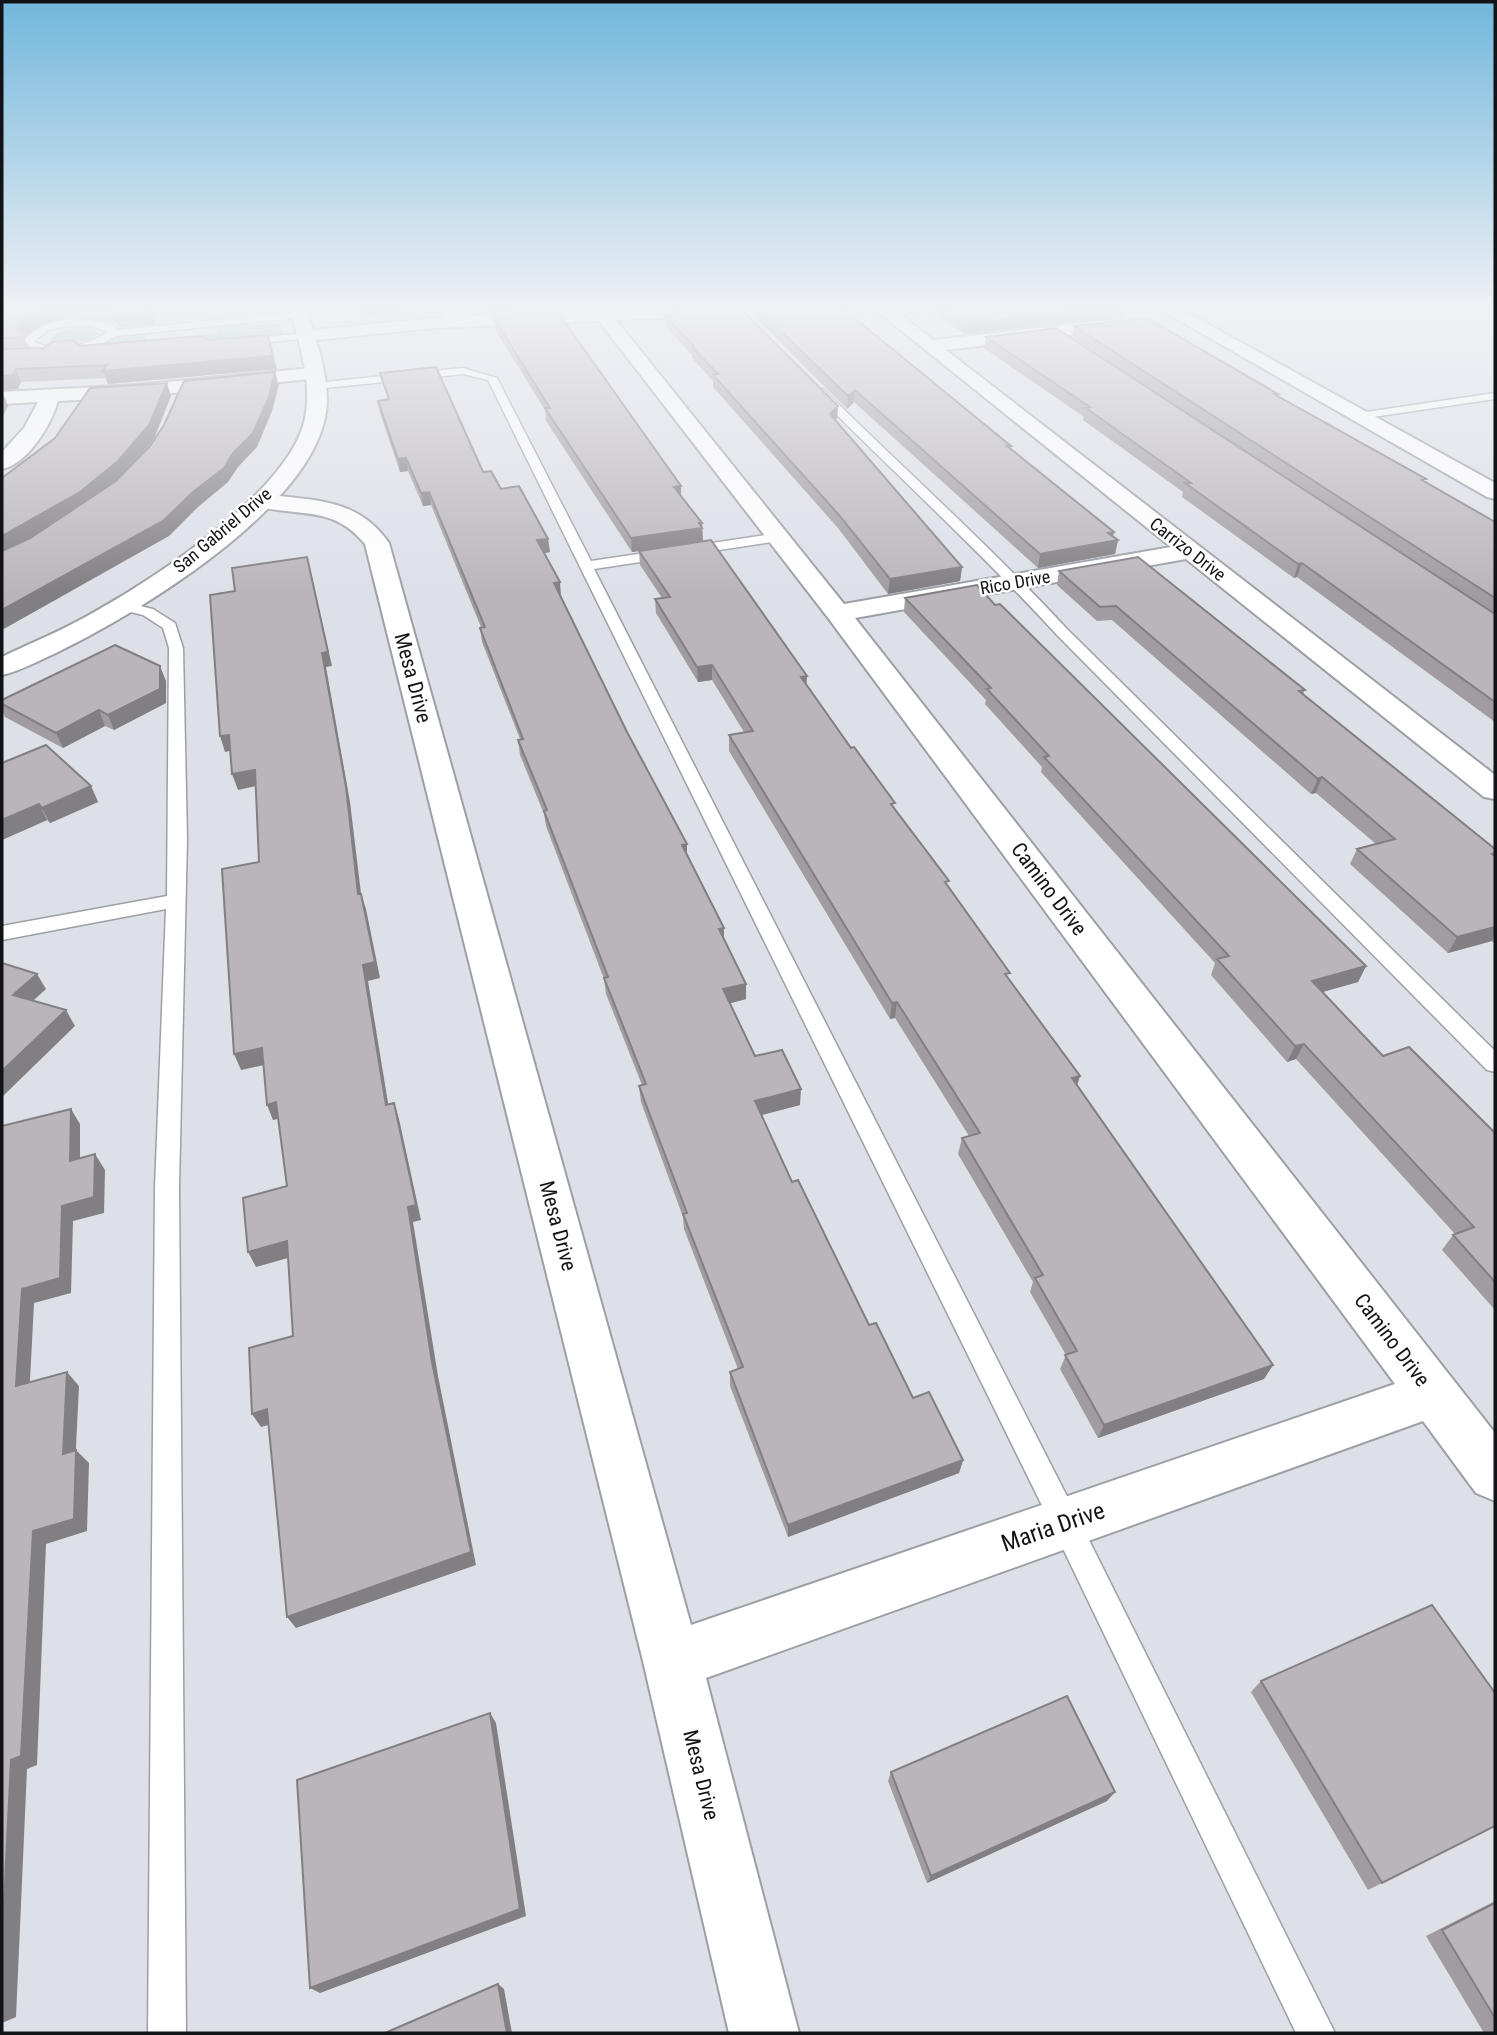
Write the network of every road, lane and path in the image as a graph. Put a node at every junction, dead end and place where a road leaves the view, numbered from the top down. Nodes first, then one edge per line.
1 (48, 402) edge
2 (317, 402) edge
3 (504, 402) edge
4 (671, 402) edge
5 (830, 402) edge
6 (1001, 402) edge
7 (1331, 402) edge
8 (1459, 402) edge
9 (1359, 416) junction
10 (2, 463) edge
11 (1495, 492) edge
12 (263, 501) junction
13 (779, 537) junction
14 (1191, 551) junction
15 (586, 566) junction
16 (1016, 582) junction
17 (123, 606) junction
18 (838, 612) junction
19 (2, 667) edge
20 (1495, 790) edge
21 (176, 901) junction
22 (2, 933) edge
23 (1495, 1064) edge
24 (1433, 1394) junction
25 (1495, 1475) edge
26 (1065, 1522) junction
27 (673, 1661) junction
28 (167, 2033) edge
29 (764, 2033) edge
30 (1316, 2033) edge

1 - 10 street
2 - 12 street, San Gabriel Drive
3 - 15 lane
4 - 13 street, Camino Drive
5 - 16 lane
6 - 14 street, Carrizo Drive
7 - 9 street
8 - 9 lane
9 - 11 street
12 - 17 street, San Gabriel Drive
12 - 27 street, Mesa Drive
13 - 15 lane
13 - 18 street, Camino Drive
14 - 16 street, Rico Drive
14 - 20 street, Carrizo Drive
15 - 26 lane
16 - 18 street, Rico Drive
16 - 23 lane
17 - 19 street, San Gabriel Drive
17 - 21 lane
18 - 24 street, Camino Drive
21 - 22 lane
21 - 28 lane
24 - 25 street, Camino Drive
24 - 26 street, Maria Drive
26 - 27 street, Maria Drive
26 - 30 lane
27 - 29 street, Mesa Drive

